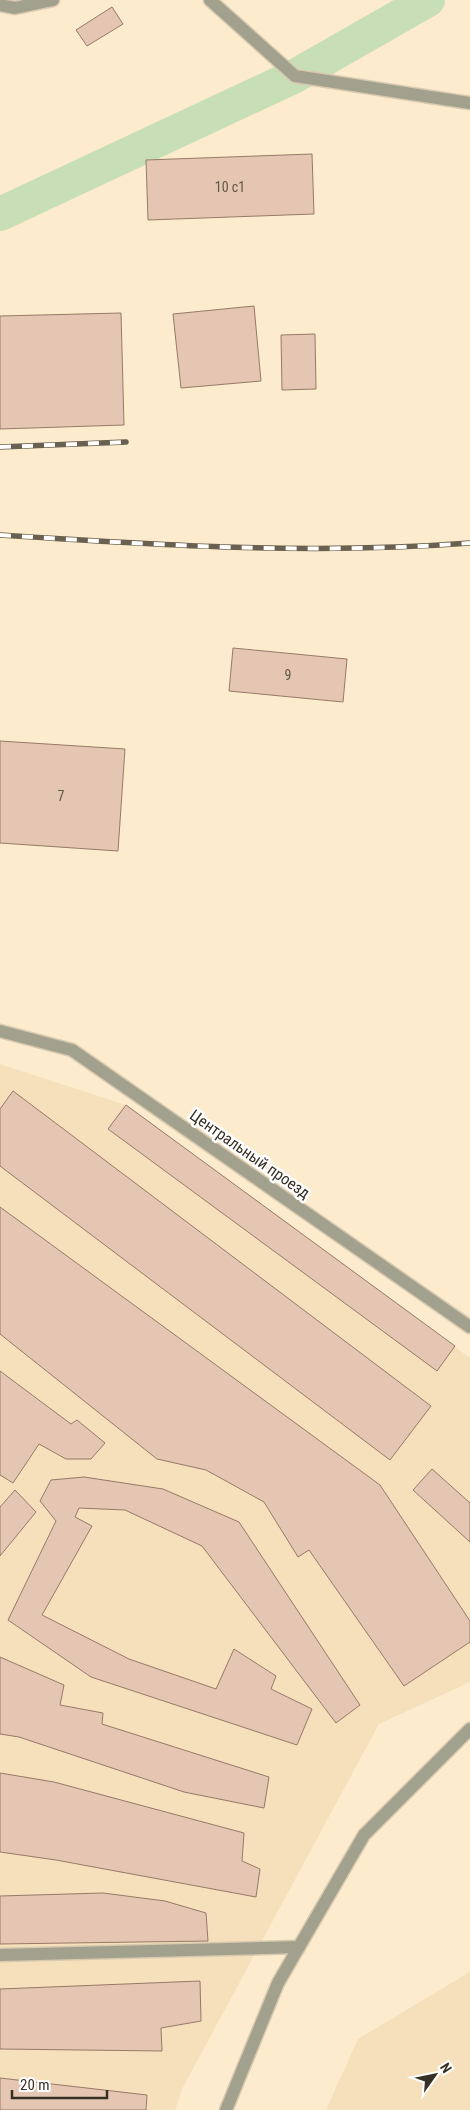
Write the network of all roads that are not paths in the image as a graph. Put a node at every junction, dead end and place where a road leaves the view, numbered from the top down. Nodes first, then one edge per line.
1 (53, 0) edge
2 (210, 0) edge
3 (0, 5) edge
4 (470, 103) edge
5 (0, 1031) edge
6 (470, 1327) edge
7 (470, 1729) edge
8 (299, 1947) junction
9 (0, 1955) edge
10 (226, 2110) edge

1 - 3 street
2 - 4 street
5 - 6 street, Центральный проезд
7 - 8 street
8 - 9 street
8 - 10 street

